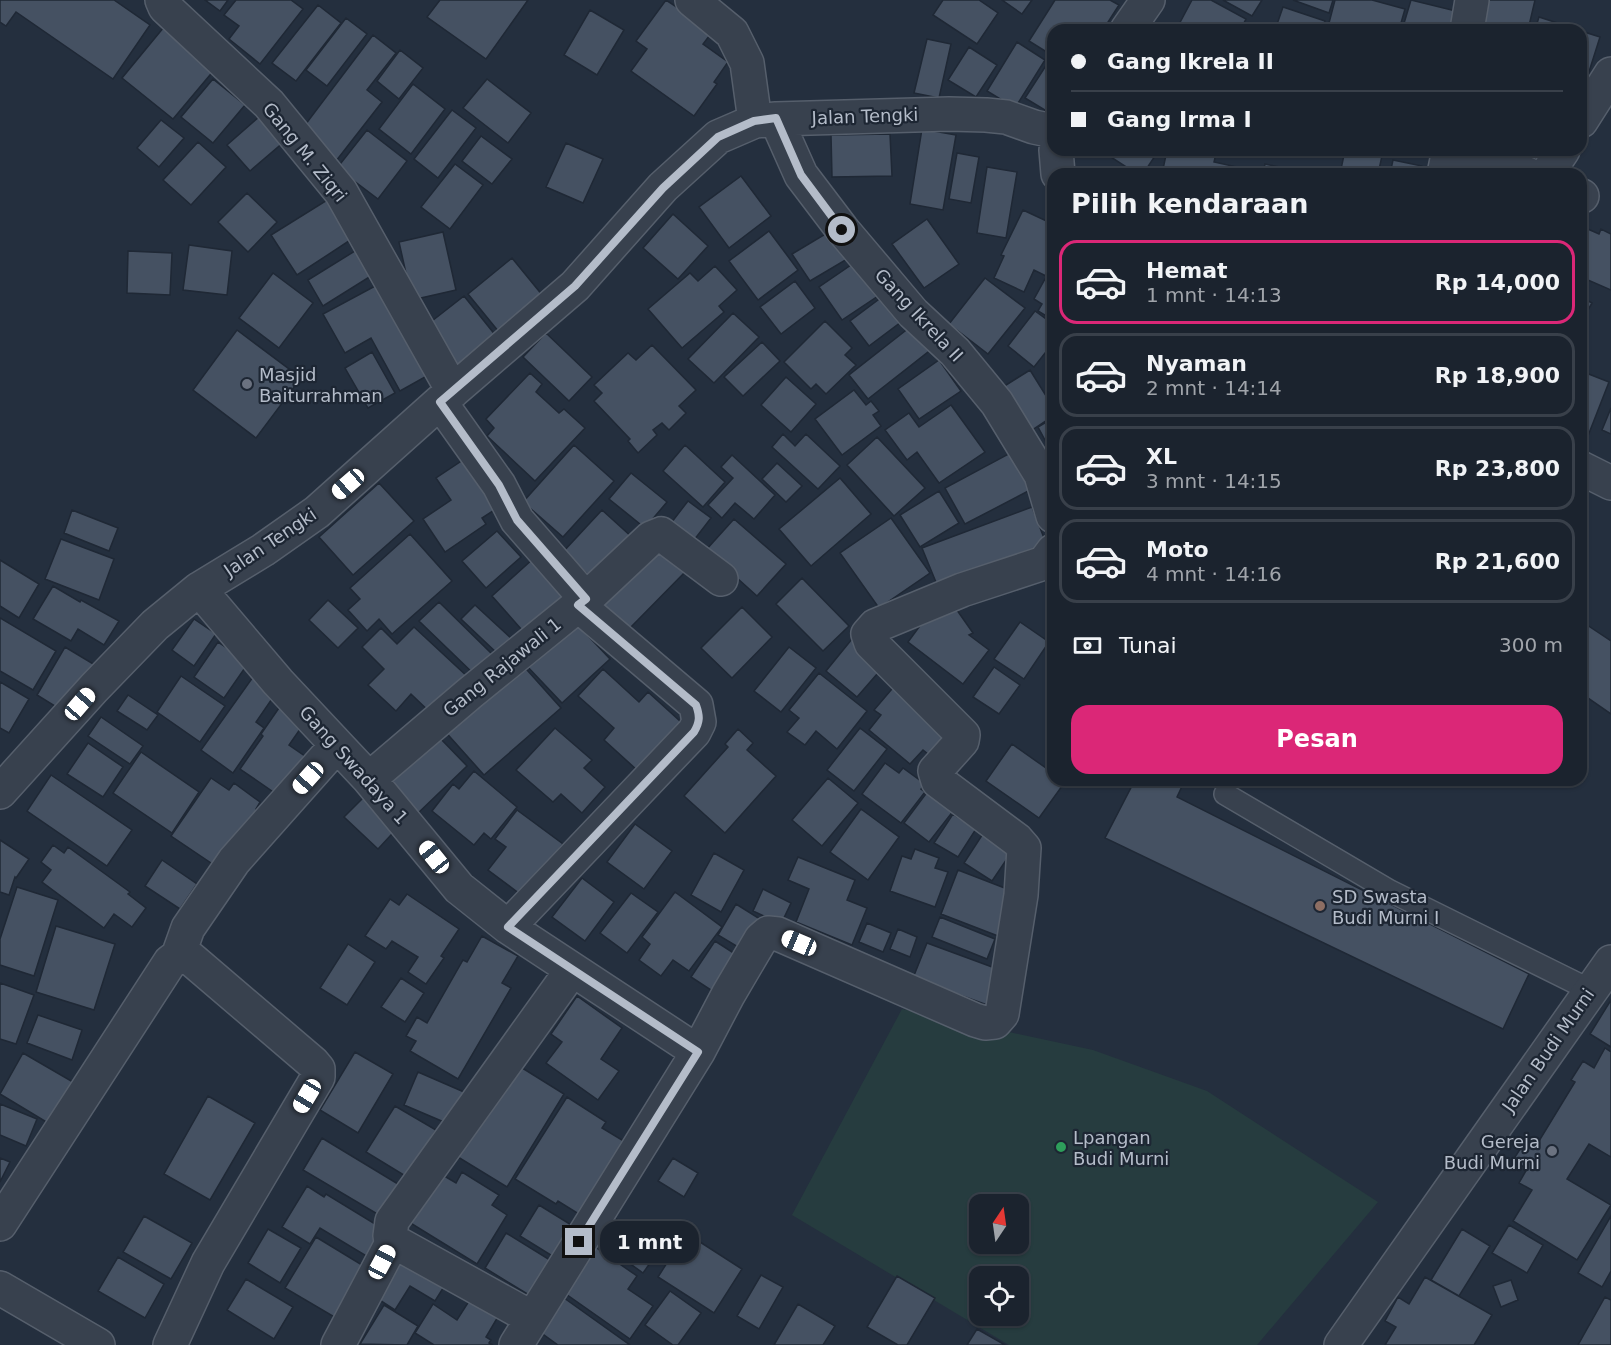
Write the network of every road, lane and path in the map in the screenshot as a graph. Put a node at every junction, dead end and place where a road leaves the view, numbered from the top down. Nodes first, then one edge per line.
1 (162, 0) edge
2 (692, 0) edge
3 (1473, 0) edge
4 (1468, 24) edge
5 (1611, 74) edge
6 (1587, 112) edge
7 (765, 120) junction
8 (1047, 130) edge
9 (1474, 156) edge
10 (1509, 168) edge
11 (446, 396) junction
12 (1587, 471) edge
13 (1611, 483) edge
14 (1047, 489) edge
15 (1047, 559) edge
16 (720, 579) dead end
17 (199, 589) junction
18 (582, 602) junction
19 (337, 745) junction
20 (369, 779) junction
21 (0, 792) edge
22 (1225, 794) dead end
23 (508, 927) junction
24 (178, 956) junction
25 (1611, 962) edge
26 (572, 970) junction
27 (1590, 990) junction
28 (698, 1052) junction
29 (0, 1224) edge
30 (393, 1241) junction
31 (0, 1288) edge
32 (521, 1338) edge
33 (172, 1339) edge
34 (1350, 1343) edge
35 (98, 1345) edge
36 (338, 1345) edge

1 - 11 street, Gang M. Ziqri
2 - 7 street, Gang Ikrela II
3 - 4 street
5 - 6 street
7 - 8 street, Jalan Tengki
7 - 11 street, Jalan Tengki
7 - 14 street, Gang Ikrela II
9 - 10 street
11 - 17 street, Jalan Tengki
11 - 18 street, Gang M. Ziqri
12 - 13 street
15 - 28 street
16 - 18 street, Gang Rajawali 1
17 - 19 street, Gang Swadaya 1
17 - 21 street, Jalan Tengki
18 - 20 street, Gang Rajawali 1
18 - 23 street, Gang M. Ziqri
19 - 20 street, Gang Swadaya 1
19 - 24 street
20 - 23 street, Gang Swadaya 1
22 - 27 lane
23 - 26 street, Gang Swadaya 1
24 - 29 street
24 - 33 street
25 - 27 street, Jalan Budi Murni
26 - 28 street, Gang Swadaya 1
26 - 30 street
27 - 34 street, Jalan Budi Murni
28 - 32 street
30 - 32 street
30 - 36 street
31 - 35 street

